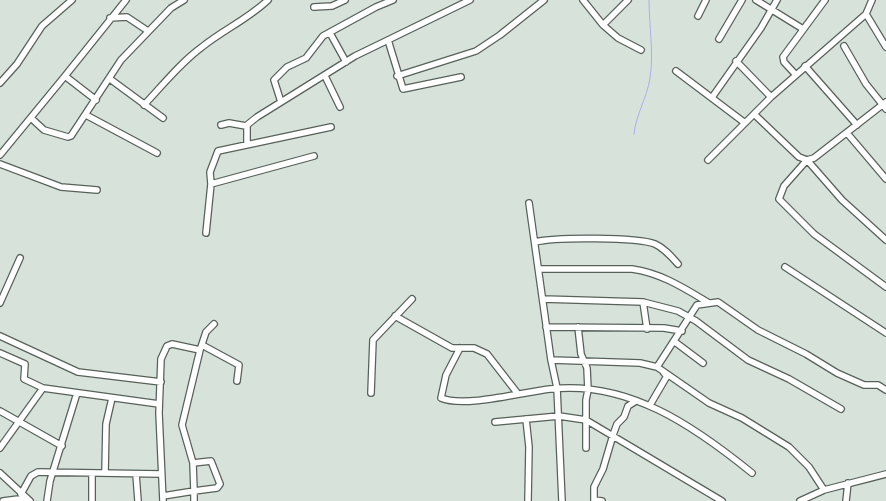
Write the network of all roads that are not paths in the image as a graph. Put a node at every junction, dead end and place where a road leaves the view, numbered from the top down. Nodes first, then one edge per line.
1 (72, 0) edge
2 (126, 0) edge
3 (184, 0) edge
4 (268, 0) edge
5 (345, 0) edge
6 (393, 0) edge
7 (470, 0) edge
8 (544, 0) edge
9 (583, 0) edge
10 (628, 0) edge
11 (706, 0) edge
12 (742, 0) edge
13 (756, 0) edge
14 (777, 0) edge
15 (824, 0) edge
16 (872, 0) edge
17 (380, 2) edge
18 (314, 8) dead end
19 (771, 9) junction
20 (866, 14) junction
21 (698, 16) dead end
22 (110, 18) junction
23 (603, 26) junction
24 (803, 29) junction
25 (148, 31) junction
26 (330, 33) junction
27 (719, 39) dead end
28 (388, 40) junction
29 (844, 46) dead end
30 (886, 47) edge
31 (641, 50) dead end
32 (736, 61) junction
33 (346, 62) junction
34 (806, 66) junction
35 (676, 71) dead end
36 (796, 75) junction
37 (65, 76) junction
38 (325, 76) junction
39 (397, 76) junction
40 (461, 76) dead end
41 (110, 79) junction
42 (0, 83) edge
43 (713, 96) junction
44 (771, 97) junction
45 (96, 100) junction
46 (281, 102) junction
47 (144, 105) junction
48 (885, 105) edge
49 (340, 107) dead end
50 (754, 114) junction
51 (86, 115) junction
52 (31, 118) junction
53 (163, 118) dead end
54 (745, 123) junction
55 (857, 124) junction
56 (221, 125) dead end
57 (246, 126) junction
58 (331, 127) dead end
59 (847, 133) junction
60 (247, 144) junction
61 (157, 153) dead end
62 (0, 155) edge
63 (314, 156) dead end
64 (708, 160) dead end
65 (806, 160) junction
66 (0, 164) edge
67 (886, 180) edge
68 (211, 184) junction
69 (97, 190) dead end
70 (529, 203) dead end
71 (206, 233) dead end
72 (886, 240) edge
73 (535, 242) junction
74 (20, 258) dead end
75 (678, 264) dead end
76 (784, 267) dead end
77 (539, 269) junction
78 (886, 287) edge
79 (412, 299) dead end
80 (543, 299) junction
81 (643, 302) junction
82 (0, 303) edge
83 (709, 303) junction
84 (395, 316) junction
85 (690, 317) junction
86 (214, 324) dead end
87 (546, 327) junction
88 (578, 327) junction
89 (647, 329) junction
90 (682, 331) junction
91 (886, 333) edge
92 (0, 336) edge
93 (675, 342) junction
94 (201, 348) junction
95 (460, 348) junction
96 (0, 353) edge
97 (551, 360) junction
98 (583, 361) junction
99 (703, 363) dead end
100 (657, 367) junction
101 (237, 381) dead end
102 (161, 382) junction
103 (43, 388) junction
104 (557, 388) junction
105 (588, 390) junction
106 (886, 390) edge
107 (77, 393) junction
108 (371, 393) dead end
109 (518, 394) junction
110 (112, 398) junction
111 (637, 401) junction
112 (159, 404) junction
113 (650, 405) junction
114 (841, 409) dead end
115 (0, 411) edge
116 (559, 416) junction
117 (526, 419) junction
118 (586, 420) junction
119 (20, 421) junction
120 (495, 422) dead end
121 (613, 435) junction
122 (62, 446) junction
123 (0, 448) edge
124 (586, 448) dead end
125 (193, 463) junction
126 (53, 472) junction
127 (105, 473) junction
128 (752, 473) dead end
129 (92, 474) junction
130 (136, 474) junction
131 (160, 474) junction
132 (886, 474) edge
133 (1, 477) edge
134 (848, 483) junction
135 (824, 490) junction
136 (194, 492) junction
137 (26, 498) edge
138 (163, 498) edge
139 (594, 500) edge
140 (3, 501) edge
141 (47, 501) edge
142 (92, 501) edge
143 (138, 501) edge
144 (194, 501) edge
145 (528, 501) edge
146 (562, 501) edge
147 (602, 501) edge
148 (722, 501) edge
149 (800, 501) edge
150 (846, 501) edge

1 - 42 street
2 - 22 street
3 - 25 street
4 - 47 street
5 - 18 street
6 - 17 street
7 - 28 street
8 - 39 street
9 - 23 street
10 - 23 street
11 - 21 street
12 - 27 street
13 - 19 street
14 - 19 street
15 - 24 street
16 - 20 street
17 - 26 street
19 - 24 street
19 - 32 street
20 - 30 street
20 - 34 street
22 - 25 street
22 - 37 street
23 - 31 street
24 - 36 street
25 - 41 street
26 - 33 street
26 - 46 street
28 - 33 street
28 - 39 street
29 - 48 street
32 - 43 street
32 - 44 street
33 - 38 street
34 - 36 street
34 - 55 street
35 - 43 street
36 - 44 street
37 - 45 street
37 - 52 street
38 - 46 street
38 - 49 street
39 - 40 street
41 - 45 street
41 - 47 street
43 - 54 street
44 - 50 street
45 - 51 street
46 - 57 street
47 - 53 street
48 - 55 street
50 - 54 street
50 - 65 street
51 - 52 street
51 - 61 street
52 - 62 street
54 - 64 street
55 - 59 street
56 - 57 street
57 - 60 street
58 - 60 street
59 - 65 street
59 - 67 street
60 - 68 street
63 - 68 street
65 - 72 street
65 - 78 street
66 - 69 street
68 - 71 street
70 - 73 street
73 - 75 street
73 - 77 street
74 - 82 street
76 - 91 street
77 - 80 street
77 - 83 street
79 - 84 street
80 - 81 street
80 - 87 street
81 - 85 street
81 - 89 street
83 - 85 street
83 - 106 street
84 - 95 street
84 - 108 street
85 - 90 street
85 - 114 street
86 - 94 street
87 - 88 street
87 - 97 street
88 - 89 street
88 - 98 street
89 - 90 street
90 - 93 street
92 - 102 street
93 - 99 street
93 - 100 street
94 - 101 street
94 - 102 street
94 - 125 street
95 - 109 street
95 - 109 street
96 - 103 street
97 - 98 street
97 - 104 street
98 - 100 street
98 - 105 street
100 - 113 street
100 - 135 street
102 - 112 street
103 - 107 street
103 - 119 street
104 - 105 street
104 - 109 street
104 - 116 street
105 - 111 street
105 - 118 street
107 - 110 street
107 - 122 street
110 - 112 street
110 - 127 street
111 - 113 street
111 - 121 street
112 - 131 street
113 - 128 street
115 - 119 street
116 - 117 street
116 - 118 street
116 - 146 street
117 - 120 street
117 - 145 street
118 - 121 street
118 - 124 street
119 - 122 street
119 - 123 street
121 - 139 street
121 - 148 street
122 - 126 street
125 - 136 street
125 - 136 street
126 - 129 street
126 - 137 street
126 - 141 street
127 - 129 street
127 - 130 street
129 - 142 street
130 - 131 street
130 - 143 street
131 - 138 street
132 - 134 street
133 - 137 street
134 - 135 street
134 - 150 street
135 - 149 street
136 - 138 street
136 - 144 street
137 - 140 street
139 - 147 street

